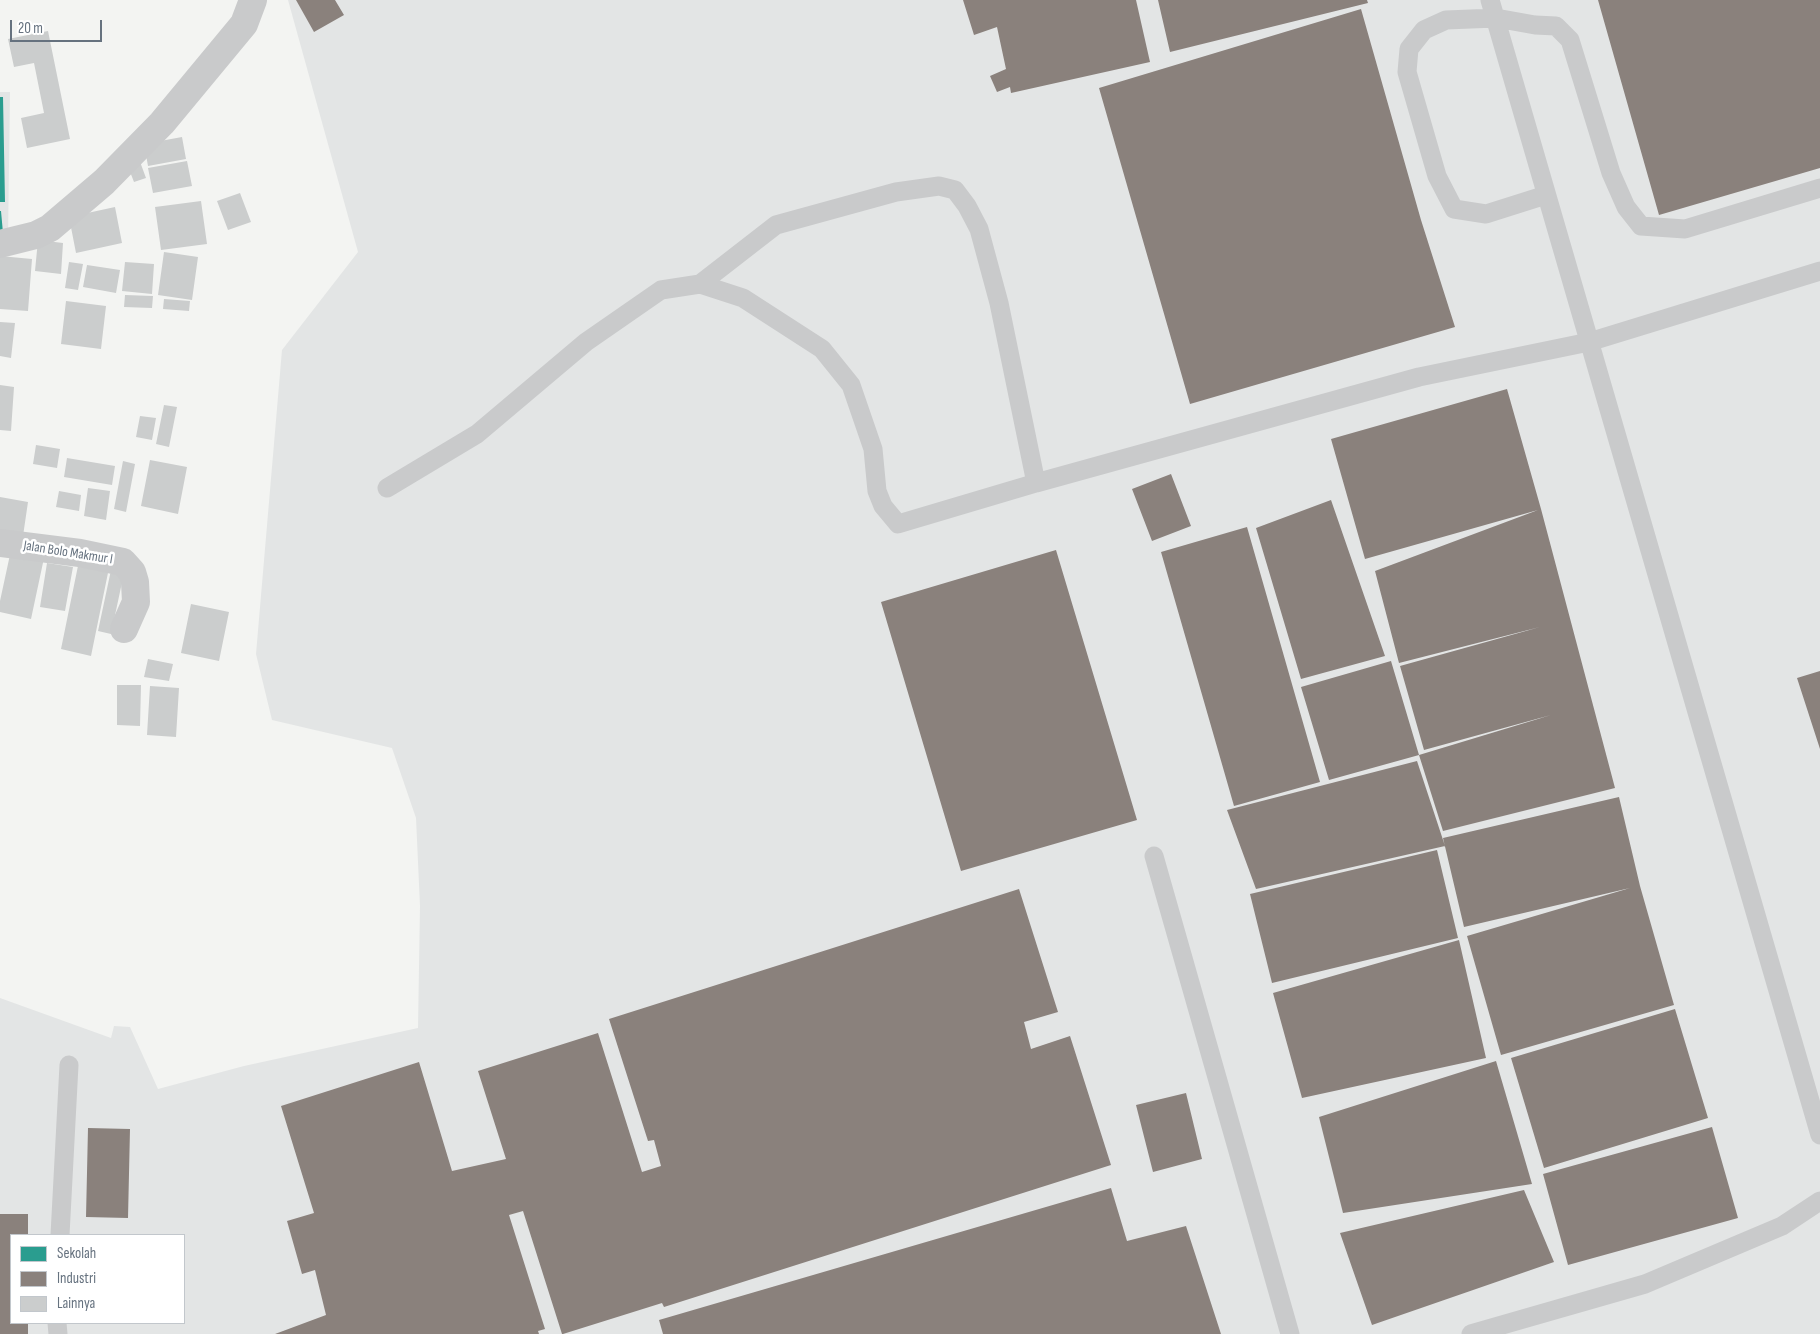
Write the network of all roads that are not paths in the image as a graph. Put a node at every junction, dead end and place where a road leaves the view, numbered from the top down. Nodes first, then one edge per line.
1 (253, 0) edge
2 (1493, 9) edge
3 (1820, 188) edge
4 (1546, 195) junction
5 (0, 244) edge
6 (1820, 271) edge
7 (700, 284) junction
8 (1589, 342) junction
9 (1036, 482) junction
10 (387, 488) dead end
11 (0, 543) edge
12 (124, 629) dead end
13 (1154, 856) dead end
14 (69, 1064) dead end
15 (1820, 1135) edge
16 (1820, 1201) edge
17 (60, 1234) edge
18 (1290, 1334) edge
19 (1471, 1334) edge

1 - 5 street
2 - 3 lane
2 - 4 lane
2 - 4 lane
4 - 8 lane
6 - 8 lane
7 - 9 lane
7 - 9 lane
7 - 10 lane
8 - 9 lane
8 - 15 lane
11 - 12 street, Jalan Bolo Makmur I
13 - 18 lane
14 - 17 lane
16 - 19 lane

